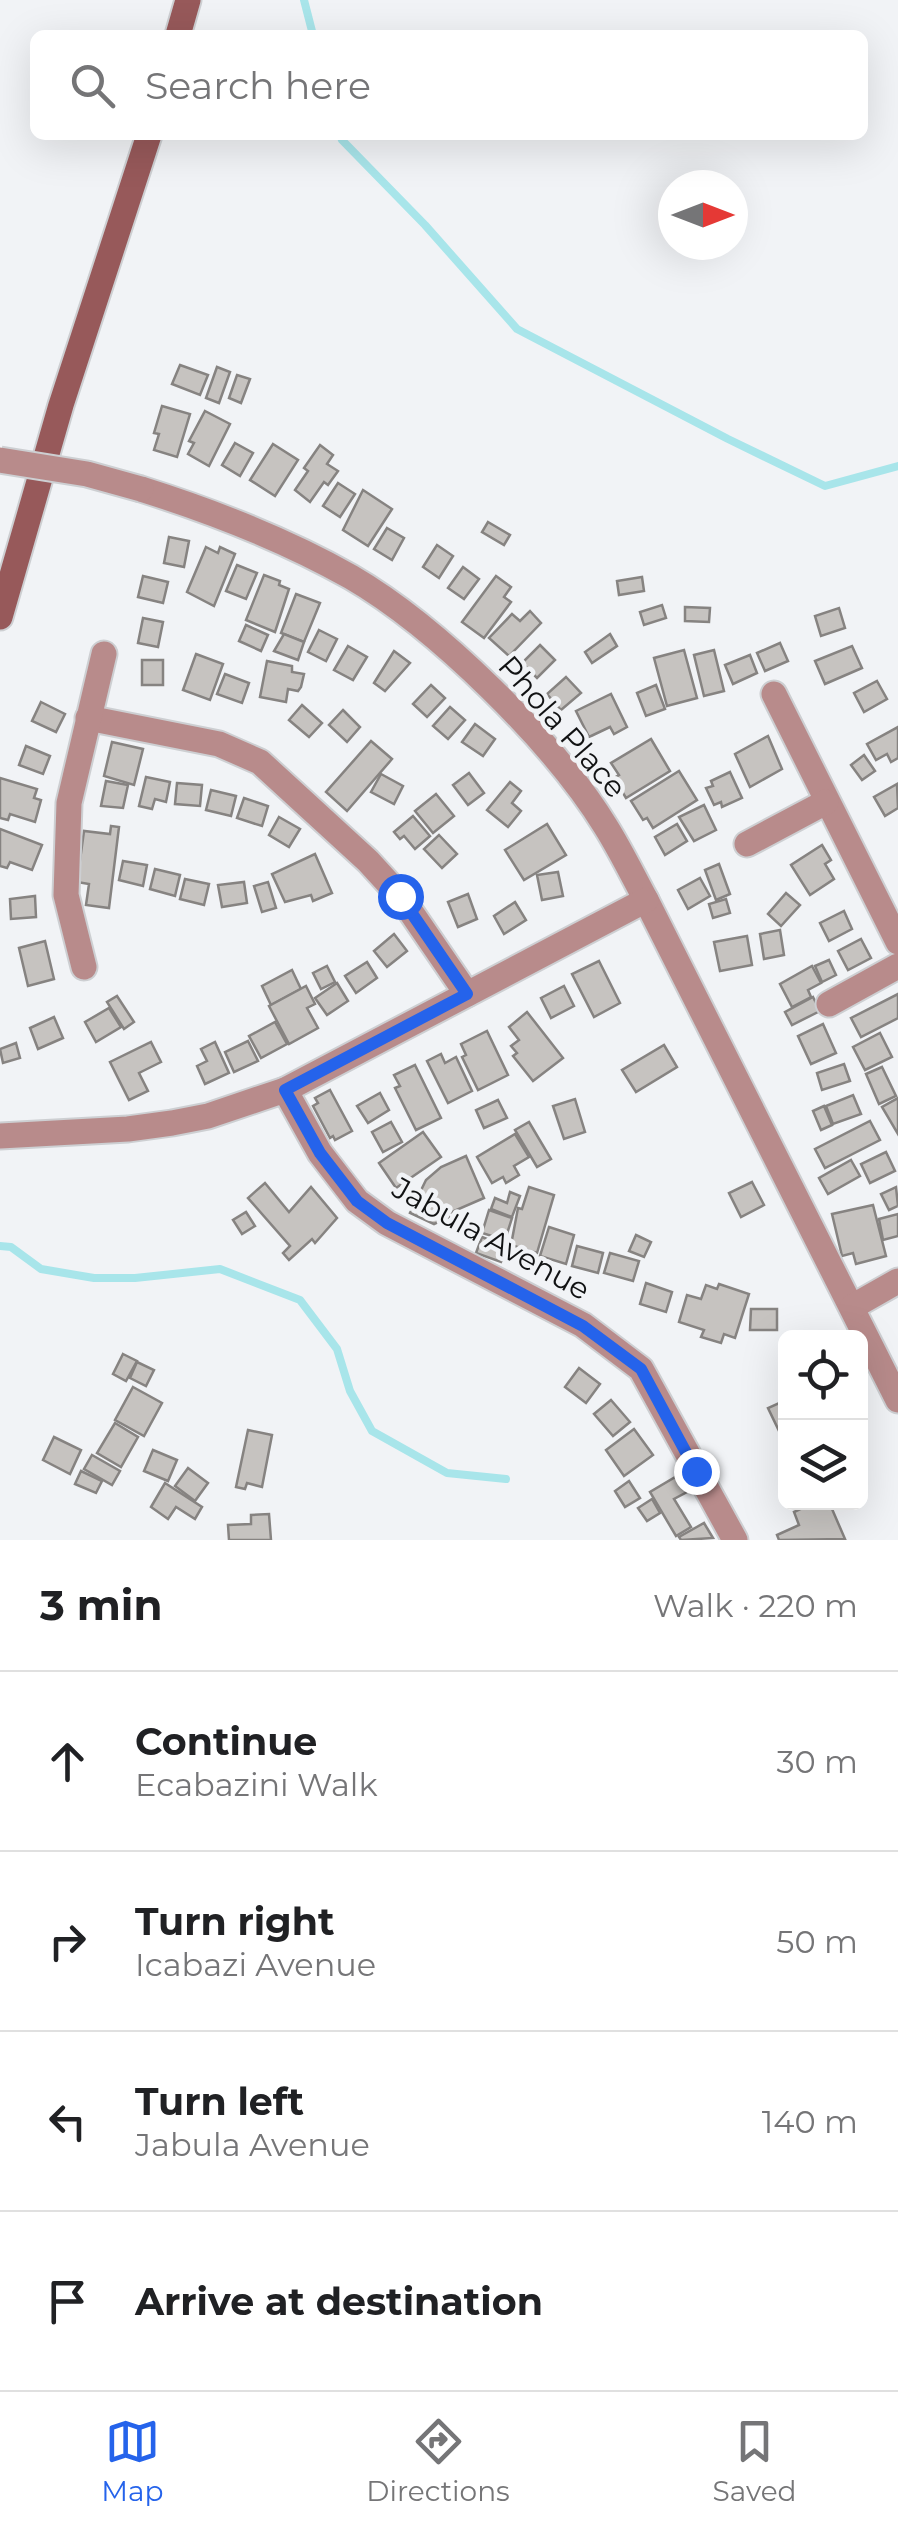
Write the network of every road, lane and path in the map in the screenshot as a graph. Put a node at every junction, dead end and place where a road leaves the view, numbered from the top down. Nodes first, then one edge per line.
1 (188, 0) edge
2 (179, 30) edge
3 (146, 140) edge
4 (0, 460) edge
5 (0, 616) edge
6 (104, 654) dead end
7 (774, 694) dead end
8 (88, 718) junction
9 (826, 802) junction
10 (746, 844) dead end
11 (646, 900) junction
12 (898, 942) edge
13 (898, 966) edge
14 (84, 968) dead end
15 (467, 994) junction
16 (829, 1004) dead end
17 (285, 1090) junction
18 (0, 1136) edge
19 (898, 1281) edge
20 (852, 1307) junction
21 (898, 1400) edge
22 (735, 1540) edge

1 - 2 main road
3 - 5 main road
4 - 11 street, Phola Place, bridge
6 - 8 street
7 - 9 street
8 - 14 street
8 - 15 street
9 - 10 street
9 - 12 street
11 - 15 street
11 - 20 street, Phola Place
13 - 16 street
15 - 17 street
17 - 18 street
17 - 22 street, Jabula Avenue
19 - 20 street
20 - 21 street, Phola Place

